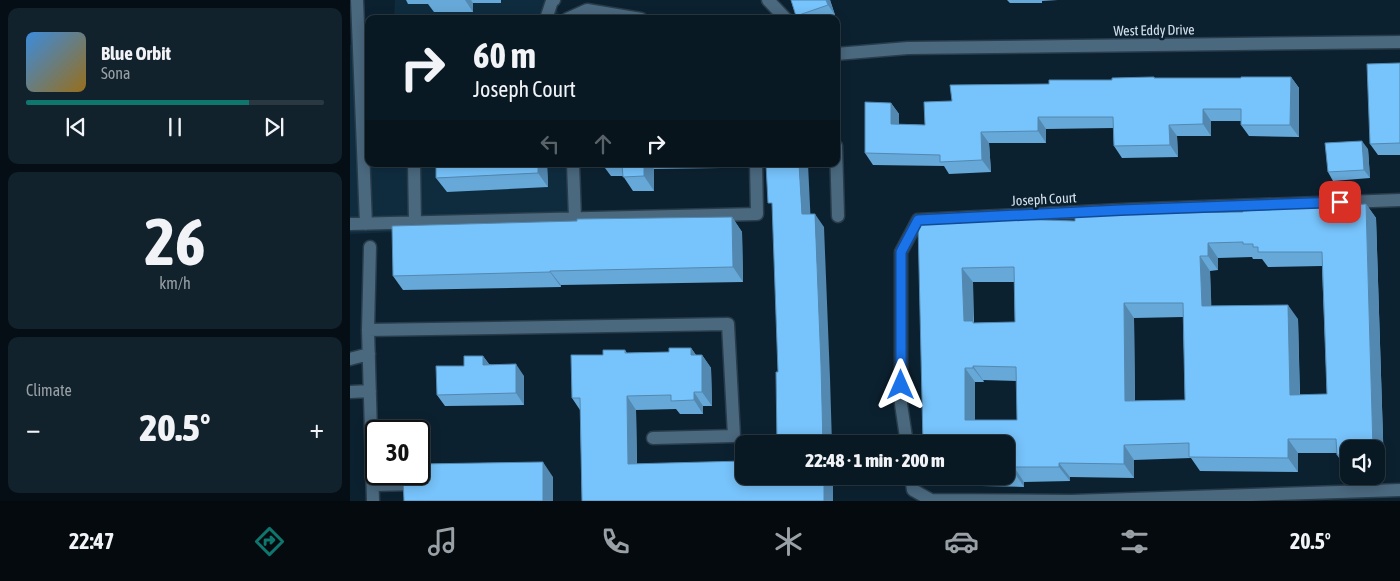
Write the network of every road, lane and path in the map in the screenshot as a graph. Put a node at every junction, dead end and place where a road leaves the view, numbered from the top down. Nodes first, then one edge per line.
1 (357, 0) edge
2 (554, 0) edge
3 (768, 0) edge
4 (547, 15) edge
5 (576, 15) edge
6 (617, 15) edge
7 (782, 15) edge
8 (359, 38) edge
9 (1400, 42) edge
10 (840, 54) edge
11 (355, 96) edge
12 (414, 167) edge
13 (573, 167) edge
14 (756, 167) edge
15 (837, 167) edge
16 (1400, 200) edge
17 (838, 216) dead end
18 (575, 218) junction
19 (415, 222) junction
20 (350, 224) edge
21 (366, 224) junction
22 (370, 247) dead end
23 (368, 330) junction
24 (369, 354) junction
25 (350, 359) edge
26 (370, 391) junction
27 (350, 392) edge
28 (371, 420) edge
29 (906, 435) edge
30 (653, 438) dead end
31 (374, 485) edge
32 (912, 485) edge
33 (1400, 490) edge
34 (374, 501) edge

1 - 8 street
2 - 4 street
3 - 7 street
5 - 6 street
8 - 11 street
9 - 10 street, West Eddy Drive
11 - 21 street
12 - 19 street
13 - 18 street
14 - 18 street
15 - 17 street
16 - 29 street, Joseph Court
18 - 19 street
19 - 21 street
20 - 21 street
22 - 23 street
23 - 24 street
23 - 30 street
24 - 25 street
24 - 26 street
26 - 27 street
26 - 28 street
31 - 34 street
32 - 33 street

